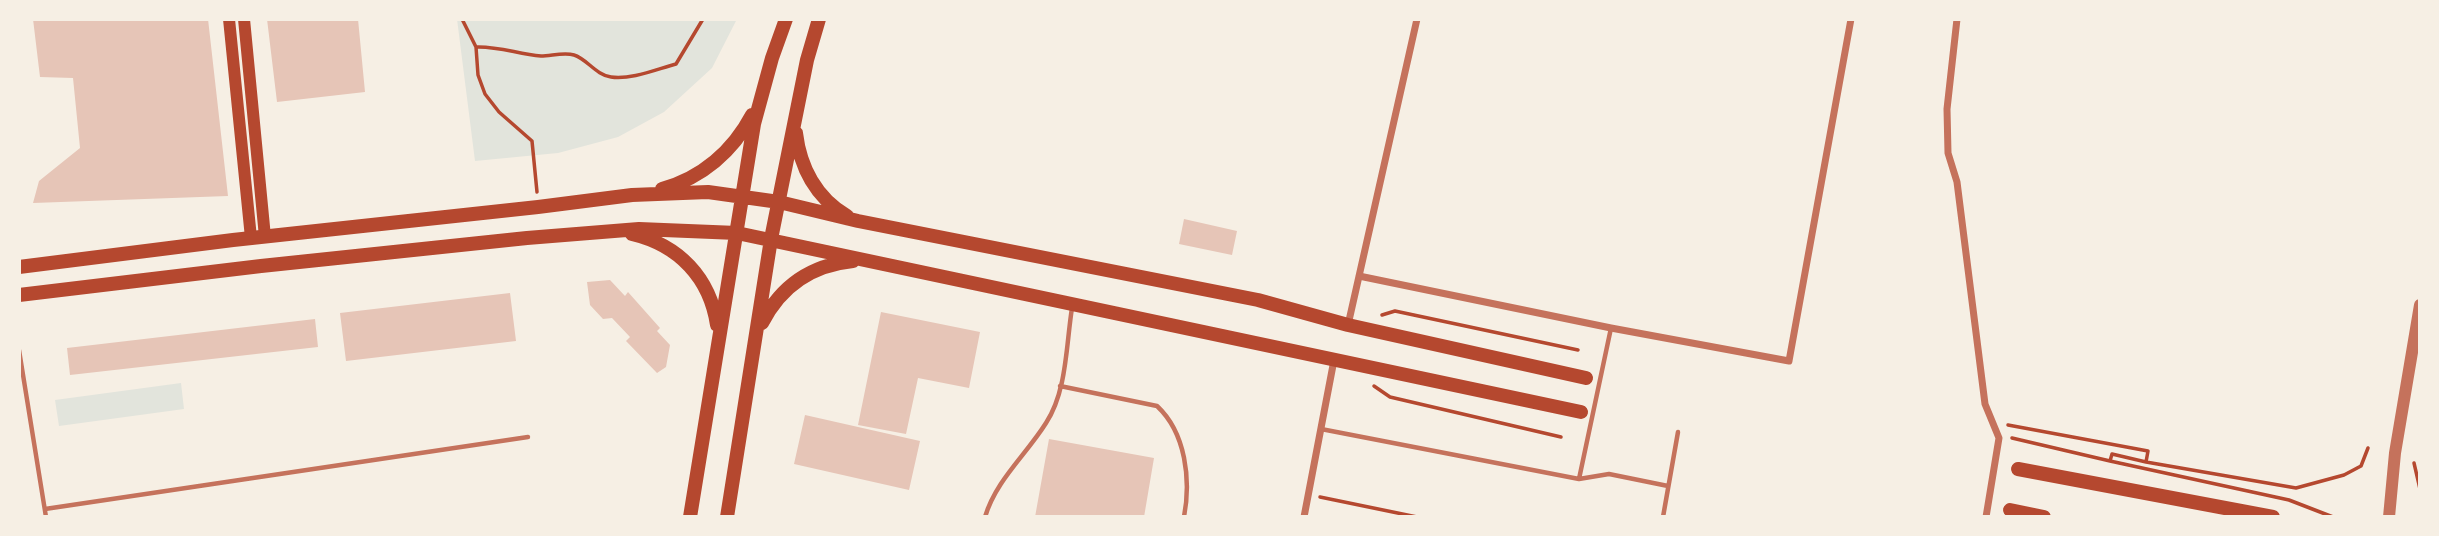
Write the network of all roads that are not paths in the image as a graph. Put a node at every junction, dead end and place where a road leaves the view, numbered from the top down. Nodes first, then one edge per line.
1 (229, 19) edge
2 (244, 19) edge
3 (786, 19) edge
4 (819, 19) edge
5 (1417, 19) edge
6 (1851, 19) edge
7 (1957, 19) edge
8 (764, 88) junction
9 (794, 120) junction
10 (632, 195) junction
11 (742, 196) junction
12 (779, 202) junction
13 (858, 221) junction
14 (614, 231) junction
15 (737, 233) junction
16 (258, 237) junction
17 (771, 239) junction
18 (863, 260) junction
19 (19, 267) edge
20 (1359, 276) junction
21 (19, 295) edge
22 (1072, 304) junction
23 (2420, 304) edge
24 (1348, 325) junction
25 (1611, 328) junction
26 (756, 337) junction
27 (718, 342) junction
28 (19, 350) edge
29 (1335, 360) junction
30 (1586, 378) dead end
31 (1060, 386) junction
32 (1581, 412) dead end
33 (1321, 429) junction
34 (1678, 432) dead end
35 (528, 438) dead end
36 (2018, 469) dead end
37 (1579, 479) junction
38 (1668, 486) junction
39 (45, 509) junction
40 (2010, 510) dead end
41 (46, 517) edge
42 (690, 517) edge
43 (727, 517) edge
44 (985, 517) edge
45 (1184, 517) edge
46 (1304, 517) edge
47 (1662, 517) edge
48 (1986, 517) edge
49 (2044, 517) edge
50 (2273, 517) edge
51 (2389, 517) edge

1 - 16 main road
2 - 16 main road
3 - 8 main road
4 - 9 main road
5 - 20 street
6 - 25 street
7 - 48 street
8 - 10 main road
8 - 11 main road
9 - 12 main road
9 - 13 main road
10 - 11 main road
10 - 16 main road
11 - 12 main road
11 - 15 main road
12 - 13 main road
12 - 17 main road
13 - 24 main road
14 - 15 main road
14 - 21 main road
14 - 27 main road
15 - 17 main road
15 - 27 main road
16 - 19 main road
17 - 18 main road
17 - 26 main road
18 - 22 main road
18 - 26 main road
20 - 24 street
20 - 25 street
22 - 29 main road
22 - 31 lane
23 - 51 street
24 - 30 main road
25 - 37 lane
26 - 43 main road
27 - 42 main road
28 - 39 lane
29 - 32 main road
29 - 33 street
31 - 44 lane
31 - 45 lane
33 - 37 lane
33 - 46 street
34 - 38 lane
35 - 39 lane
36 - 50 main road
37 - 38 lane
38 - 47 lane
39 - 41 lane
40 - 49 main road

